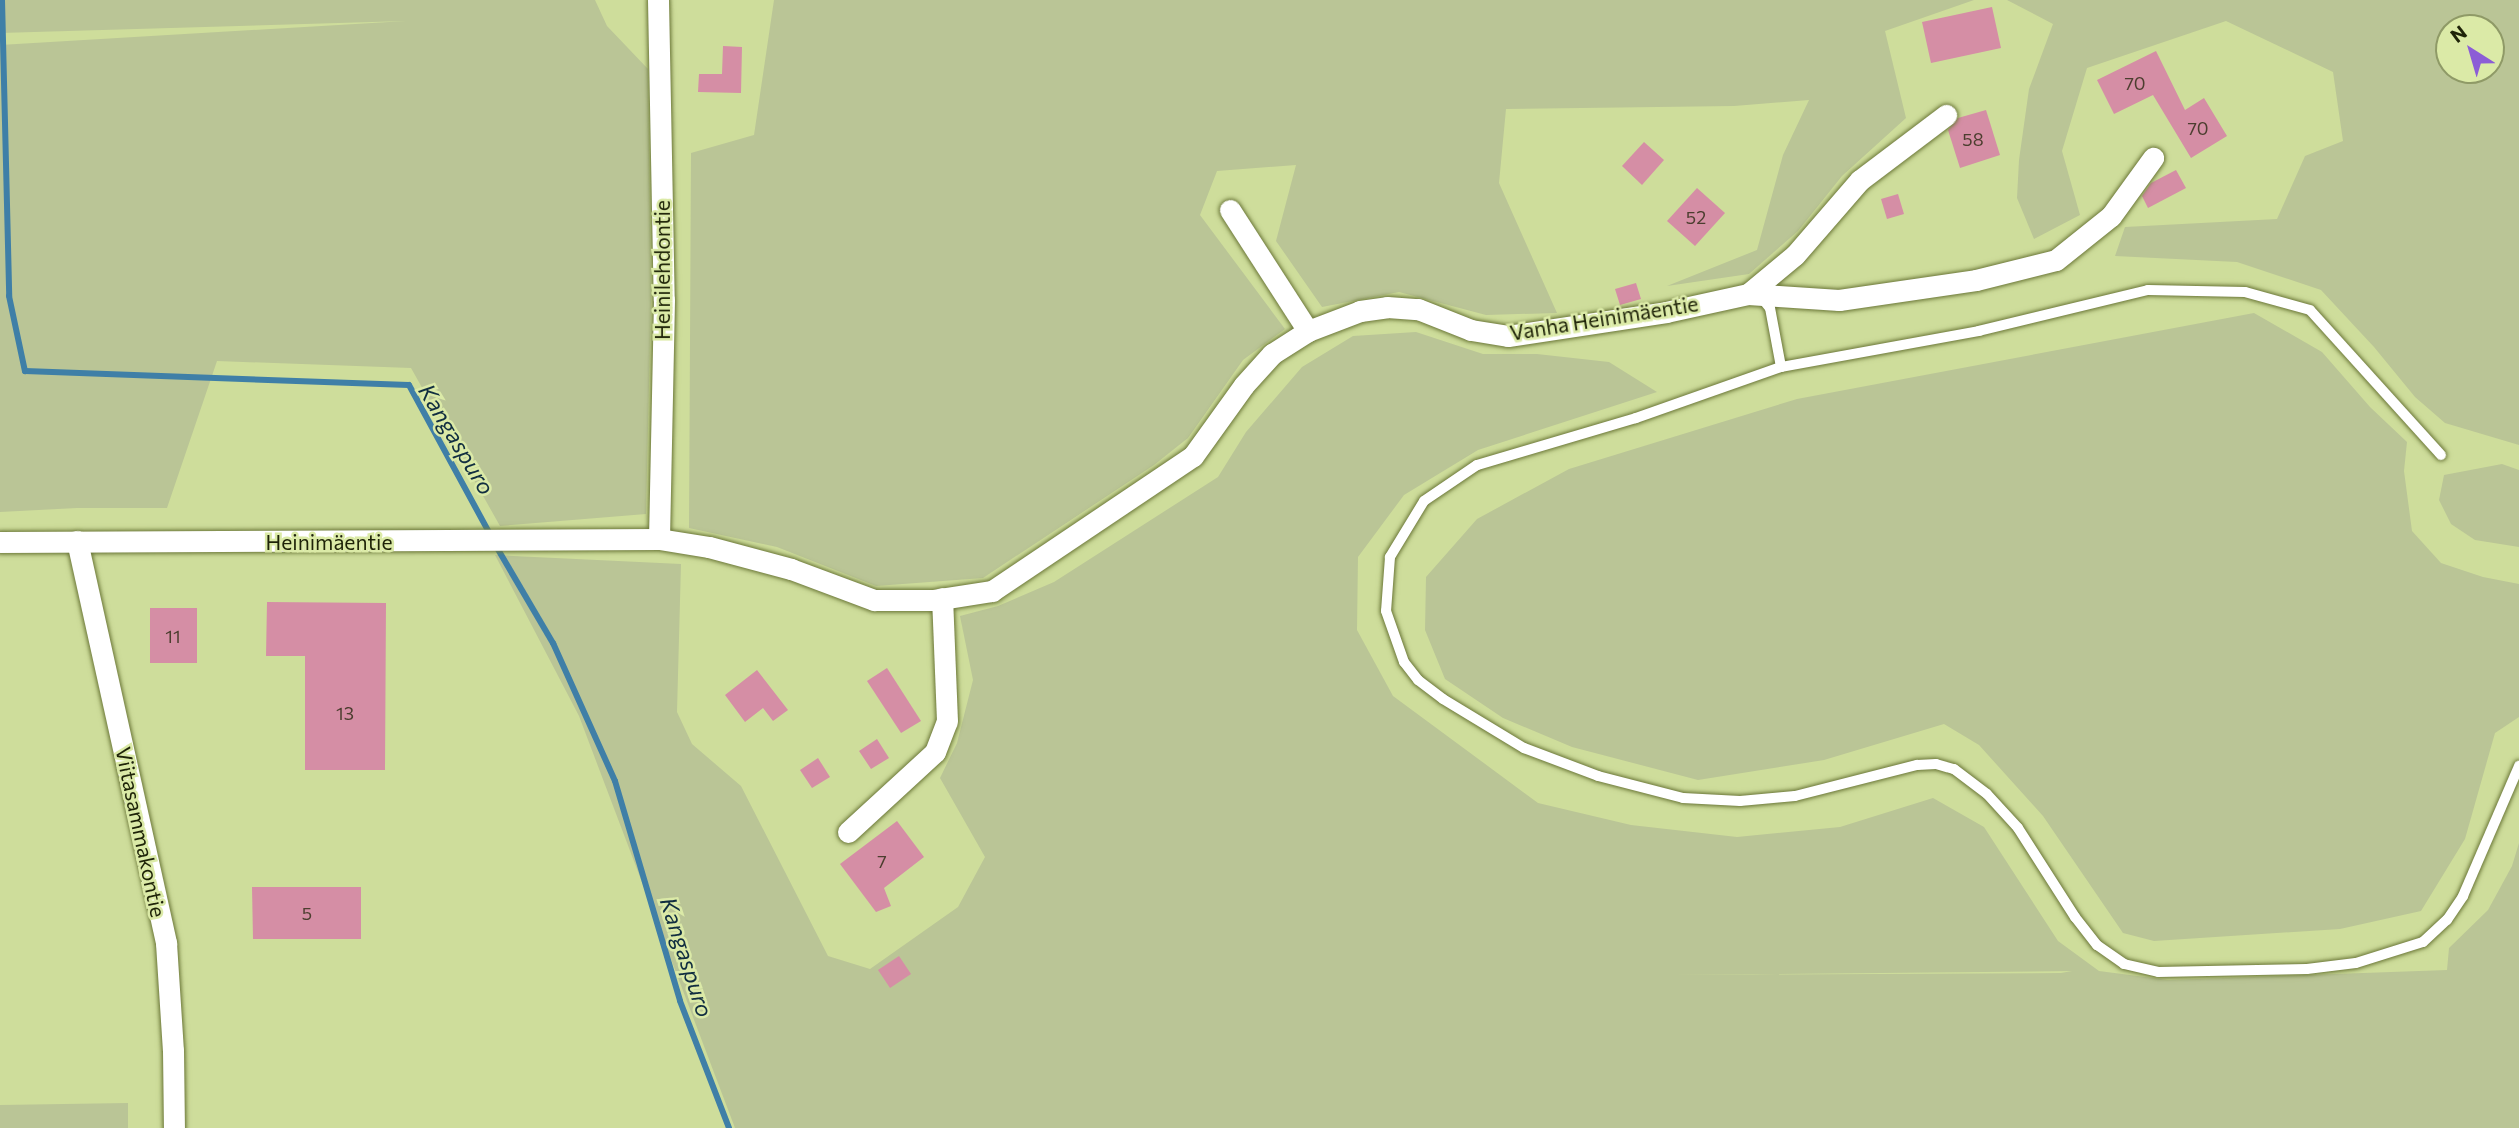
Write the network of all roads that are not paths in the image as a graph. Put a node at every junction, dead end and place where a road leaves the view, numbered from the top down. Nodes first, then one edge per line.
1 (658, 0) edge
2 (1946, 115) dead end
3 (2153, 158) dead end
4 (1230, 210) dead end
5 (1754, 295) junction
6 (1308, 331) junction
7 (1781, 367) junction
8 (2441, 455) dead end
9 (659, 539) junction
10 (77, 541) junction
11 (0, 542) edge
12 (942, 598) junction
13 (2519, 766) edge
14 (848, 832) dead end
15 (174, 1128) edge

1 - 9 street, Heinilehdontie
2 - 5 street
3 - 5 street, Vanha Heinimäentie
4 - 6 street
5 - 6 street, Vanha Heinimäentie
5 - 7 lane
6 - 12 street, Vanha Heinimäentie
7 - 8 lane
7 - 13 lane
9 - 10 street, Heinimäentie
9 - 12 street, Vanha Heinimäentie
10 - 11 street, Heinimäentie
10 - 15 street, Viitasammakontie
12 - 14 street

